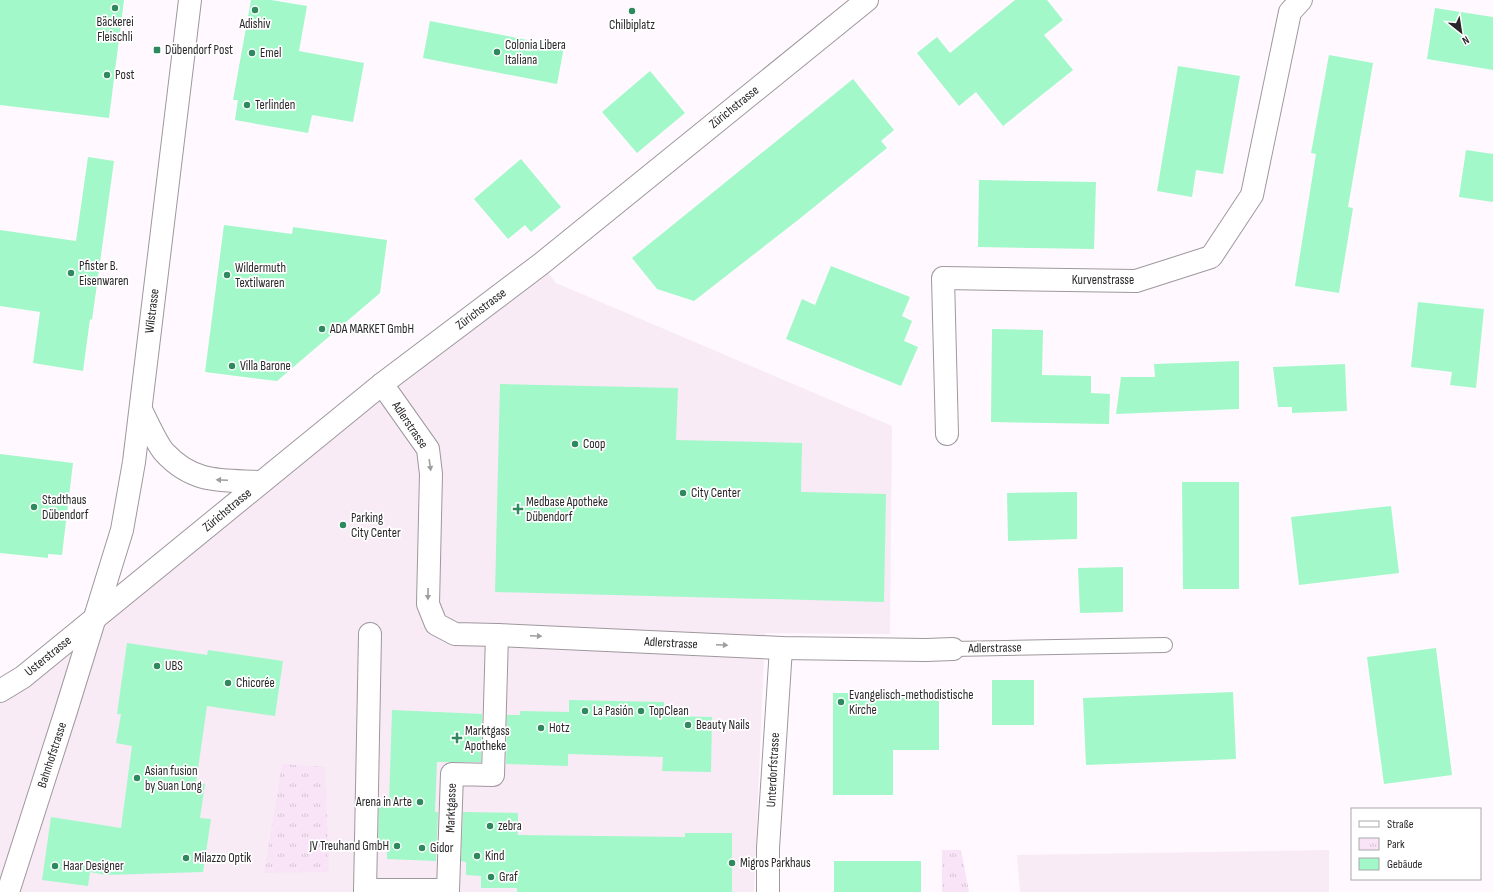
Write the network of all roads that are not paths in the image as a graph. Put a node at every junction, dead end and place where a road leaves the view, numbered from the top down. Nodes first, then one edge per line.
1 (190, 0) edge
2 (868, 0) edge
3 (1301, 0) edge
4 (382, 384) junction
5 (141, 410) junction
6 (946, 434) dead end
7 (261, 482) junction
8 (95, 618) junction
9 (370, 634) dead end
10 (497, 635) junction
11 (1164, 644) dead end
12 (780, 648) junction
13 (953, 649) joint
14 (0, 690) edge
15 (365, 891) edge
16 (8, 892) edge
17 (768, 892) edge

1 - 5 street, Wilstrasse
2 - 4 street, Zürichstrasse
3 - 6 street, Kurvenstrasse
4 - 7 street, Zürichstrasse
4 -> 10 street, Adlerstrasse
7 -> 5 street
5 - 8 street, Wilstrasse
7 - 8 street, Zürichstrasse
8 - 14 street, Usterstrasse
8 - 16 street, Bahnhofstrasse
9 - 15 street, Marktgasse
10 -> 12 street, Adlerstrasse
10 - 15 street, Marktgasse
11 - 13 lane, Adlerstrasse
12 - 13 street, Adlerstrasse
12 - 17 street, Unterdorfstrasse

